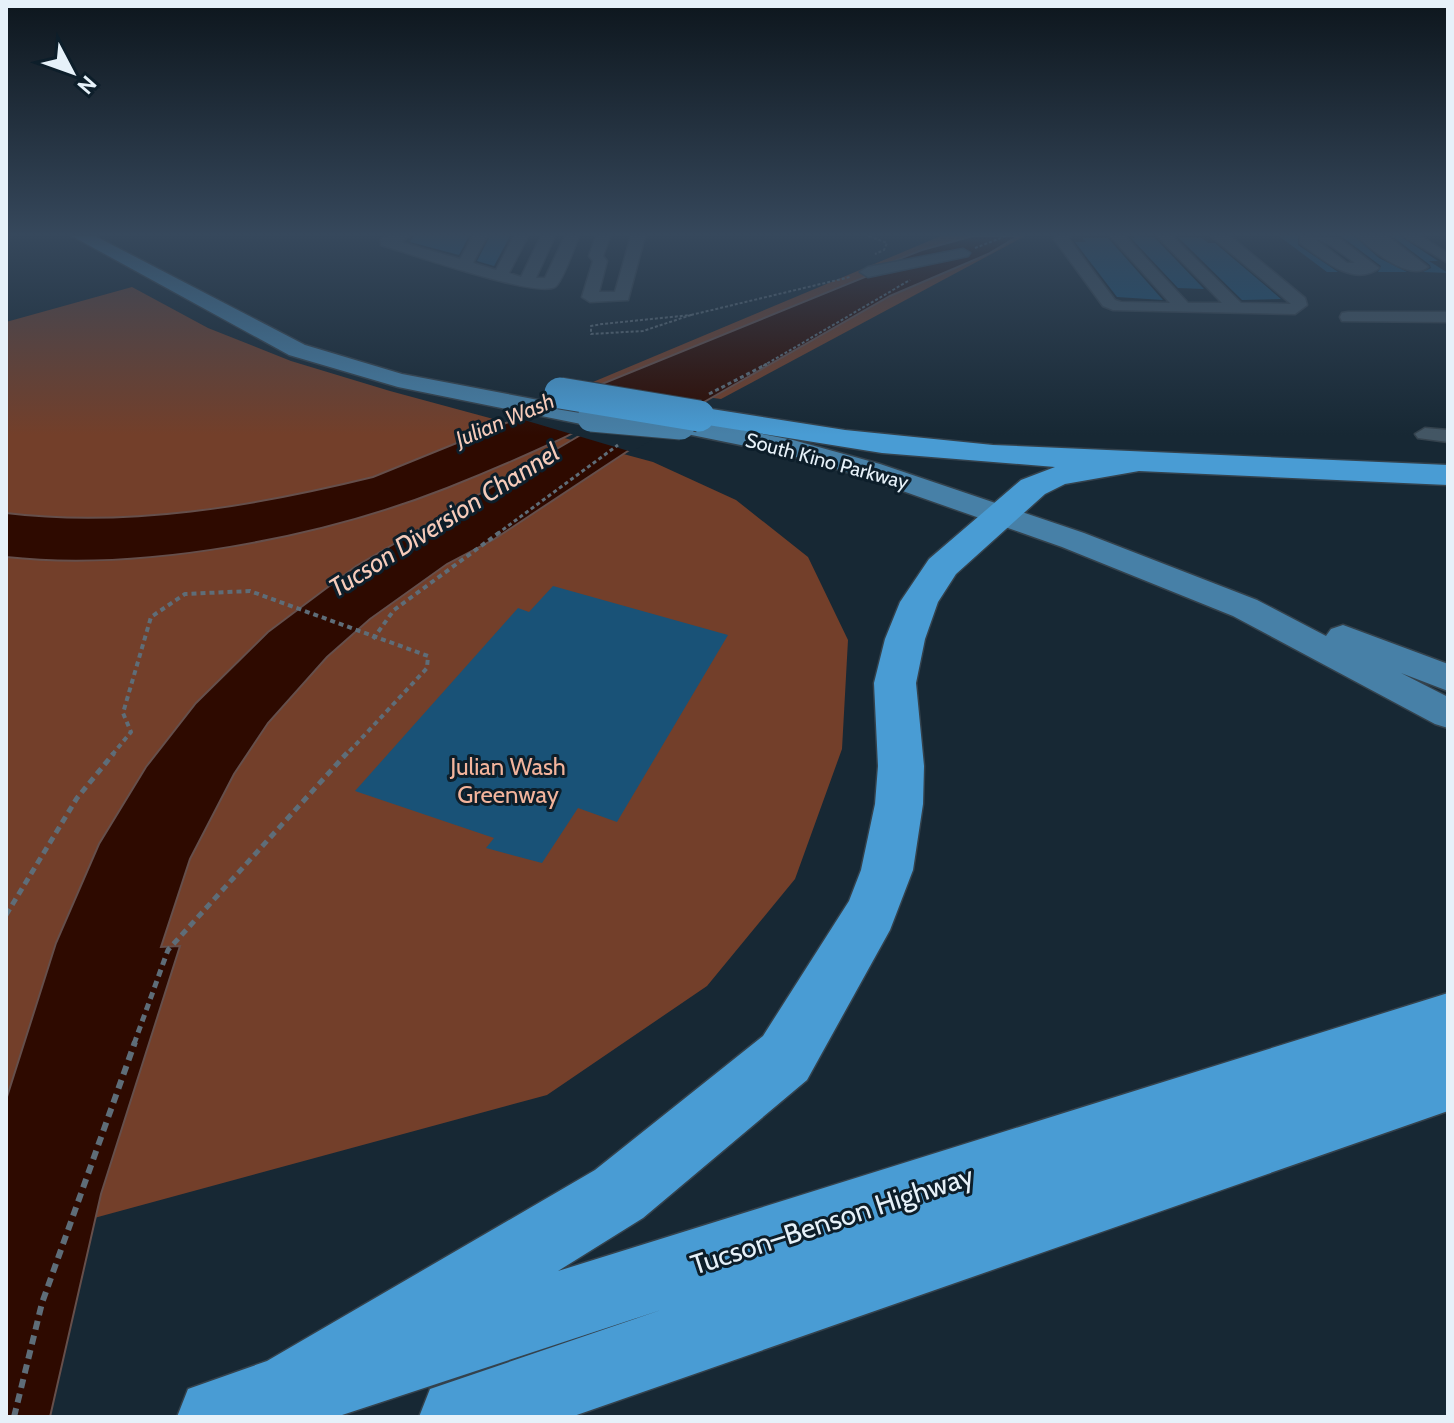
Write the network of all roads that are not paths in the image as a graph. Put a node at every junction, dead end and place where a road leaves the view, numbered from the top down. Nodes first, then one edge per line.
1 (203, 302) edge
2 (251, 302) edge
3 (1109, 302) edge
4 (1179, 302) edge
5 (1230, 302) edge
6 (1299, 302) edge
7 (1185, 309) junction
8 (1237, 309) junction
9 (278, 316) dead end
10 (1348, 317) dead end
11 (1448, 317) edge
12 (331, 338) dead end
13 (359, 346) dead end
14 (430, 364) dead end
15 (560, 393) joint
16 (690, 421) junction
17 (1425, 434) dead end
18 (1448, 436) edge
19 (1143, 461) junction
20 (1448, 475) edge
21 (1004, 511) junction
22 (1448, 678) edge
23 (1448, 714) edge
24 (1448, 1022) edge
25 (1448, 1080) edge
26 (283, 1396) junction
27 (216, 1417) edge
28 (458, 1417) edge

1 - 16 main road, South Kino Parkway, bridge
2 - 9 main road
3 - 7 street
4 - 7 street
5 - 8 street
6 - 8 street
7 - 8 street
10 - 11 street
12 - 13 main road
14 - 15 main road
15 - 16 highway, bridge
16 - 19 highway
16 - 21 main road, South Kino Parkway
17 - 18 street
19 - 20 highway
19 - 21 highway
21 - 22 main road, South Kino Parkway
21 - 23 main road, South Kino Parkway
21 - 26 highway
24 - 26 highway, Tucson–Benson Highway
25 - 28 highway
26 - 27 highway, Tucson–Benson Highway

